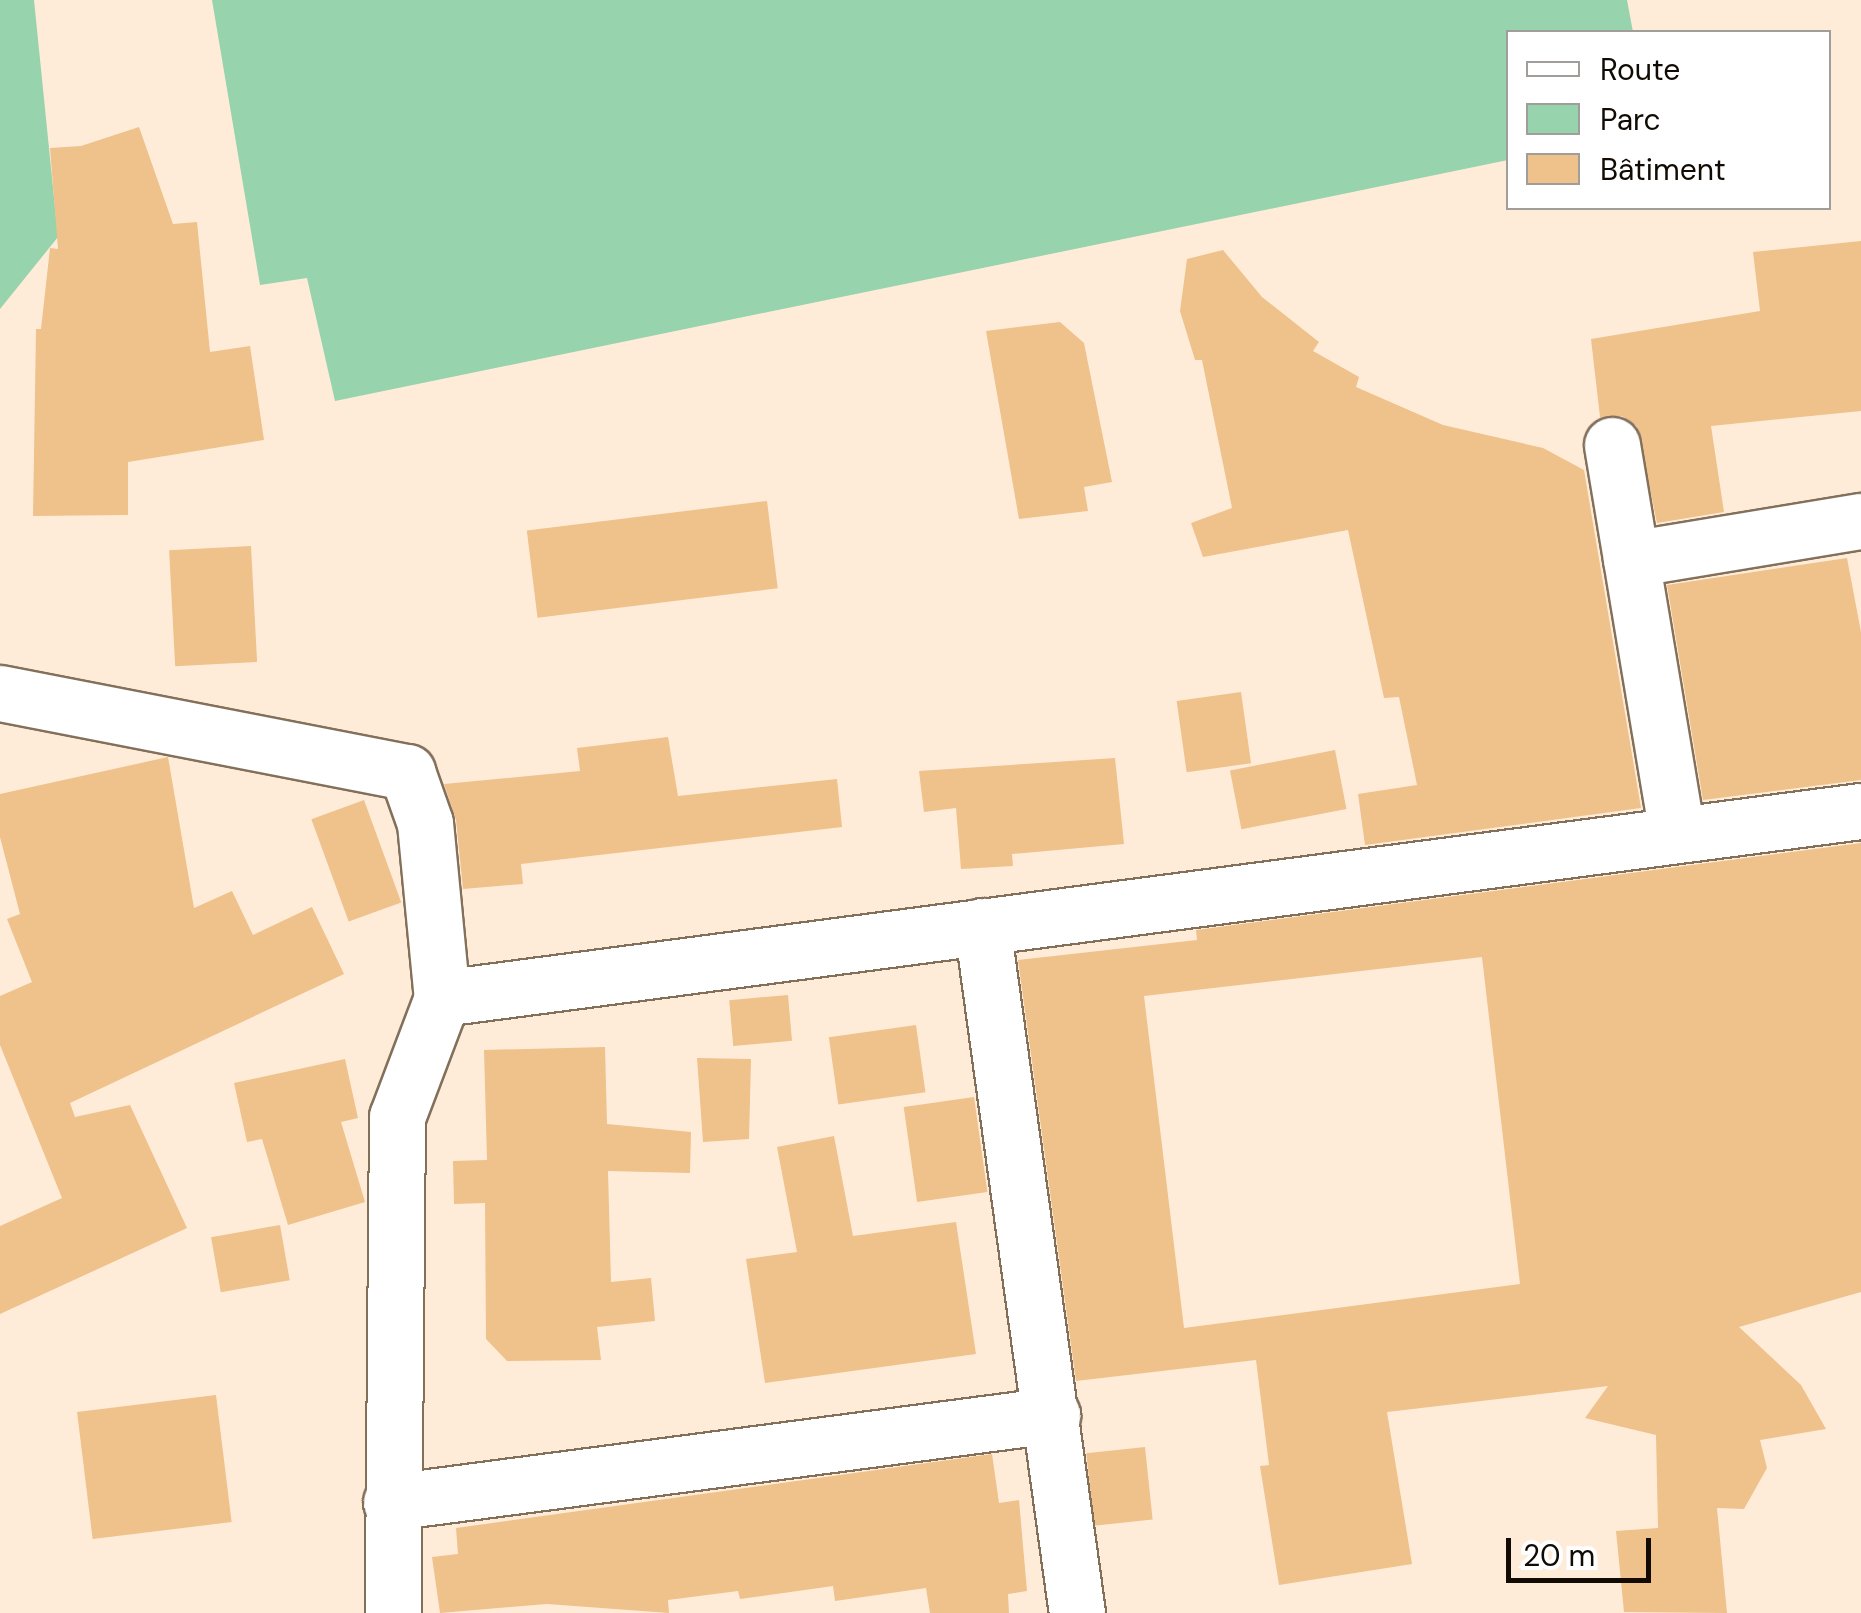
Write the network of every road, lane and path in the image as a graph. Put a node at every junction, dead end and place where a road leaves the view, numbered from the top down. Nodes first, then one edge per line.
1 (1612, 446) dead end
2 (1861, 522) edge
3 (1630, 559) junction
4 (0, 693) edge
5 (1861, 811) edge
6 (1677, 835) junction
7 (982, 926) junction
8 (442, 998) junction
9 (1052, 1415) junction
10 (392, 1502) junction
11 (393, 1613) edge
12 (1077, 1613) edge

1 - 3 street
2 - 3 street
3 - 6 street
4 - 8 street
5 - 6 street
6 - 7 street
7 - 8 street
7 - 9 street
8 - 10 street
9 - 10 street
9 - 12 street
10 - 11 street

